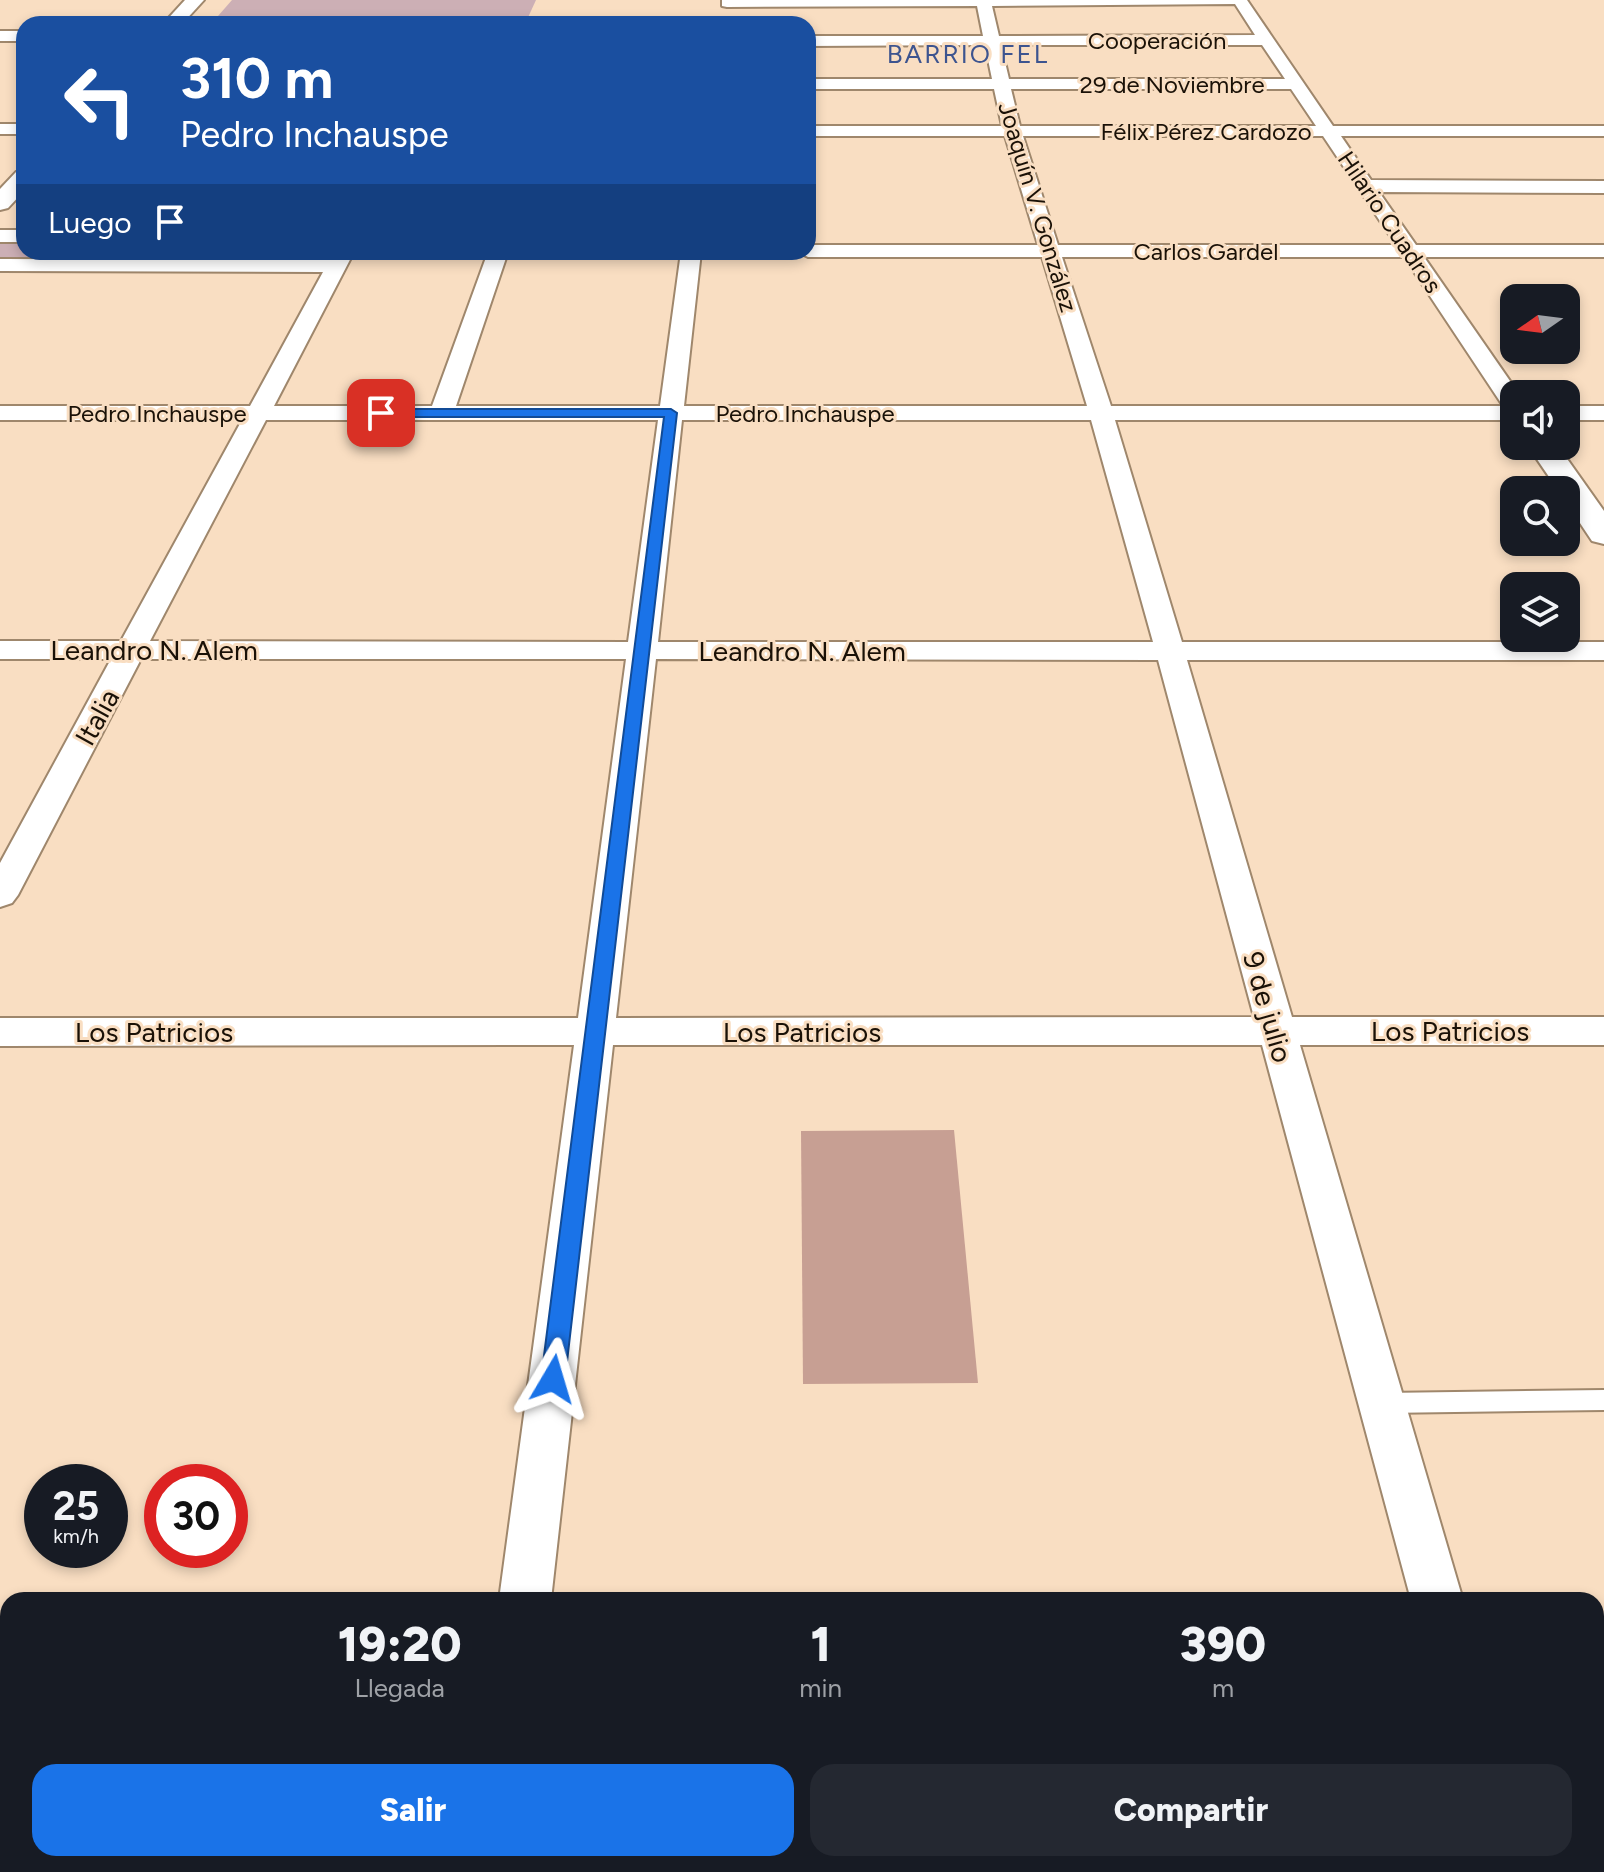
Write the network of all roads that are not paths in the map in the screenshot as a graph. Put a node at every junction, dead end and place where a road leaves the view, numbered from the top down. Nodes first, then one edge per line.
1 (195, 0) edge
2 (1240, 0) edge
3 (983, 1) edge
4 (727, 2) edge
5 (180, 16) edge
6 (992, 40) junction
7 (1267, 40) junction
8 (816, 41) edge
9 (816, 84) edge
10 (1001, 84) junction
11 (1297, 84) junction
12 (816, 131) edge
13 (1012, 131) junction
14 (1328, 131) junction
15 (1604, 131) edge
16 (1365, 186) junction
17 (1604, 187) edge
18 (816, 251) edge
19 (1049, 251) junction
20 (1408, 251) junction
21 (1604, 251) edge
22 (283, 260) edge
23 (339, 260) edge
24 (495, 260) edge
25 (690, 260) edge
26 (0, 265) edge
27 (1500, 384) edge
28 (0, 413) edge
29 (261, 413) junction
30 (441, 413) junction
31 (671, 413) junction
32 (1101, 413) junction
33 (1500, 413) edge
34 (1580, 413) edge
35 (1604, 413) edge
36 (1553, 460) edge
37 (1604, 534) edge
38 (0, 650) edge
39 (133, 650) junction
40 (644, 651) junction
41 (1170, 651) junction
42 (1604, 651) edge
43 (0, 895) edge
44 (1274, 1031) junction
45 (1604, 1031) edge
46 (0, 1032) edge
47 (597, 1032) junction
48 (1604, 1400) edge
49 (1381, 1403) junction
50 (526, 1592) edge
51 (1435, 1592) edge

1 - 5 main road
2 - 3 street
2 - 7 street, Hilario Cuadros
3 - 4 street
3 - 6 street, Joaquín V. González
6 - 7 street, Cooperación
6 - 8 street, Cooperación
6 - 10 street, Joaquín V. González
7 - 11 street, Hilario Cuadros
9 - 10 street, 29 de Noviembre
10 - 11 street, 29 de Noviembre
10 - 13 street, Joaquín V. González
11 - 14 street, Hilario Cuadros
12 - 13 street, Félix Pérez Cardozo
13 - 14 street, Félix Pérez Cardozo
13 - 19 street, Joaquín V. González
14 - 15 street, Félix Pérez Cardozo
14 - 16 street, Hilario Cuadros
16 - 17 street
16 - 20 street, Hilario Cuadros
18 - 19 street, Carlos Gardel
19 - 20 street, Carlos Gardel
19 - 32 street, Joaquín V. González
20 - 21 street, Carlos Gardel
20 - 27 street, Hilario Cuadros
22 - 26 street
23 - 29 street, Italia
24 - 30 street
25 - 31 street
28 - 29 street, Pedro Inchauspe
29 - 30 street, Pedro Inchauspe
29 - 39 street, Italia
30 - 31 street, Pedro Inchauspe
31 - 32 street, Pedro Inchauspe
31 - 40 street
32 - 33 street, Pedro Inchauspe
32 - 41 street, 9 de julio
34 - 35 street
36 - 37 main road
38 - 39 street, Leandro N. Alem
39 - 40 street, Leandro N. Alem
39 - 43 street, Italia
40 - 41 street, Leandro N. Alem
40 - 47 street
41 - 42 street, Leandro N. Alem
41 - 44 street, 9 de julio
44 - 45 street, Los Patricios
44 - 47 street, Los Patricios
44 - 49 street, 9 de julio
46 - 47 street, Los Patricios
47 - 50 street
48 - 49 lane
49 - 51 street, 9 de julio

